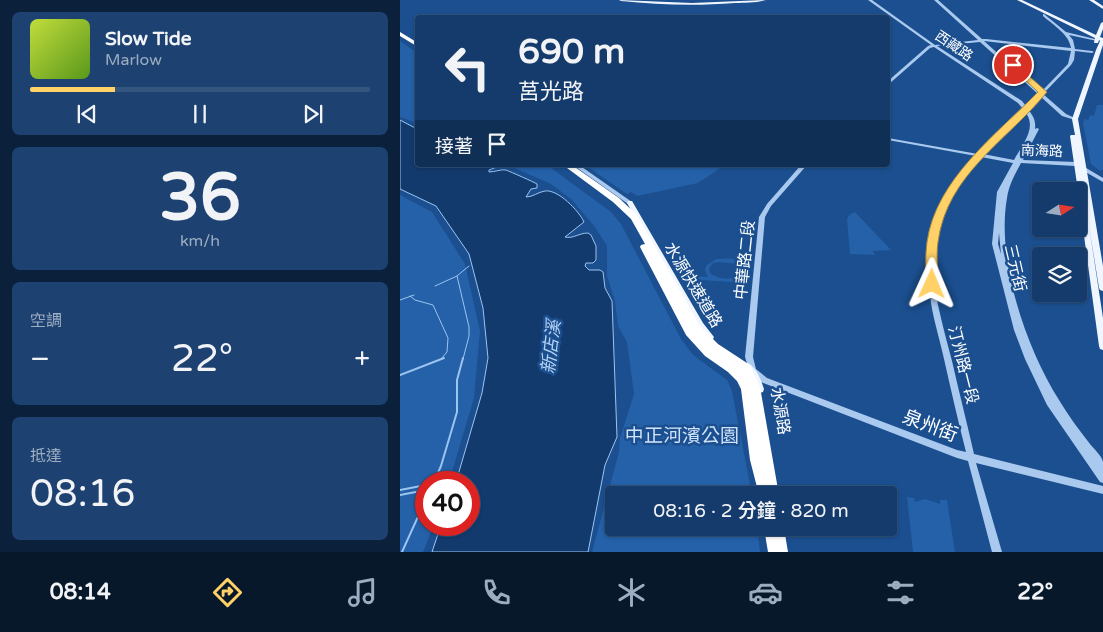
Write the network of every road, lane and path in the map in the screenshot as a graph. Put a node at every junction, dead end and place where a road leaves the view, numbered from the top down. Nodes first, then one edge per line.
1 (621, 0) edge
2 (630, 0) edge
3 (744, 0) edge
4 (764, 0) edge
5 (870, 0) edge
6 (874, 0) edge
7 (938, 0) edge
8 (1014, 0) edge
9 (1019, 0) edge
10 (1091, 0) edge
11 (1095, 0) edge
12 (1103, 7) edge
13 (1044, 15) junction
14 (1103, 23) edge
15 (1066, 32) junction
16 (400, 34) edge
17 (984, 40) junction
18 (1100, 40) edge
19 (415, 41) edge
20 (415, 44) edge
21 (936, 45) junction
22 (1074, 50) junction
23 (1097, 52) edge
24 (890, 81) edge
25 (1042, 93) junction
26 (1028, 108) junction
27 (1072, 118) junction
28 (890, 139) edge
29 (979, 156) junction
30 (1017, 162) junction
31 (1079, 165) junction
32 (563, 167) edge
33 (571, 167) edge
34 (579, 167) edge
35 (802, 167) edge
36 (1103, 180) edge
37 (630, 203) joint
38 (657, 272) junction
39 (1103, 288) edge
40 (1103, 346) edge
41 (753, 371) junction
42 (750, 387) joint
43 (971, 458) junction
44 (1103, 467) edge
45 (1103, 479) edge
46 (765, 486) edge
47 (766, 486) edge
48 (766, 486) edge
49 (776, 486) edge
50 (1103, 490) edge
51 (771, 536) edge
52 (779, 536) edge
53 (785, 536) edge
54 (774, 552) edge
55 (782, 552) edge
56 (788, 552) edge
57 (997, 552) edge

1 - 4 main road
2 - 3 main road
5 - 21 street, 西藏路
6 - 21 street, 西藏路
7 - 17 street
8 - 13 main road
9 - 18 main road
10 - 12 main road
11 - 12 main road
13 - 15 street
13 - 18 main road
14 - 18 main road
15 - 18 street
15 - 22 street
16 - 19 highway
16 - 20 highway
17 - 21 street
17 - 22 street
17 - 25 street
18 - 23 main road
21 - 24 street
21 - 26 street, 西藏路
22 - 23 street
22 - 25 street, 汀州路一段
23 - 27 main road
25 - 26 street, 汀州路一段
25 - 27 street
26 - 29 street, 汀州路一段
26 - 30 street, 三元街
27 - 31 main road
28 - 29 street, 南海路
29 - 30 street, 南海路
29 - 43 street, 汀州路一段
30 - 31 street, 南海路
30 - 44 street, 三元街
30 - 45 street, 三元街
31 - 36 street, 南海路
31 - 39 main road
31 - 40 main road
32 - 38 highway, 水源快速道路
33 - 47 highway, 水源快速道路
34 - 37 street, 水源路
35 - 41 street, 中華路二段
37 - 41 main road, 水源路
38 - 42 highway, 水源快速道路
38 - 46 highway, 水源快速道路
41 - 43 street, 泉州街
41 - 49 main road, 水源路
42 - 48 highway
43 - 50 street, 泉州街
43 - 57 street, 汀州路一段
51 - 54 highway
52 - 55 highway
53 - 56 main road

